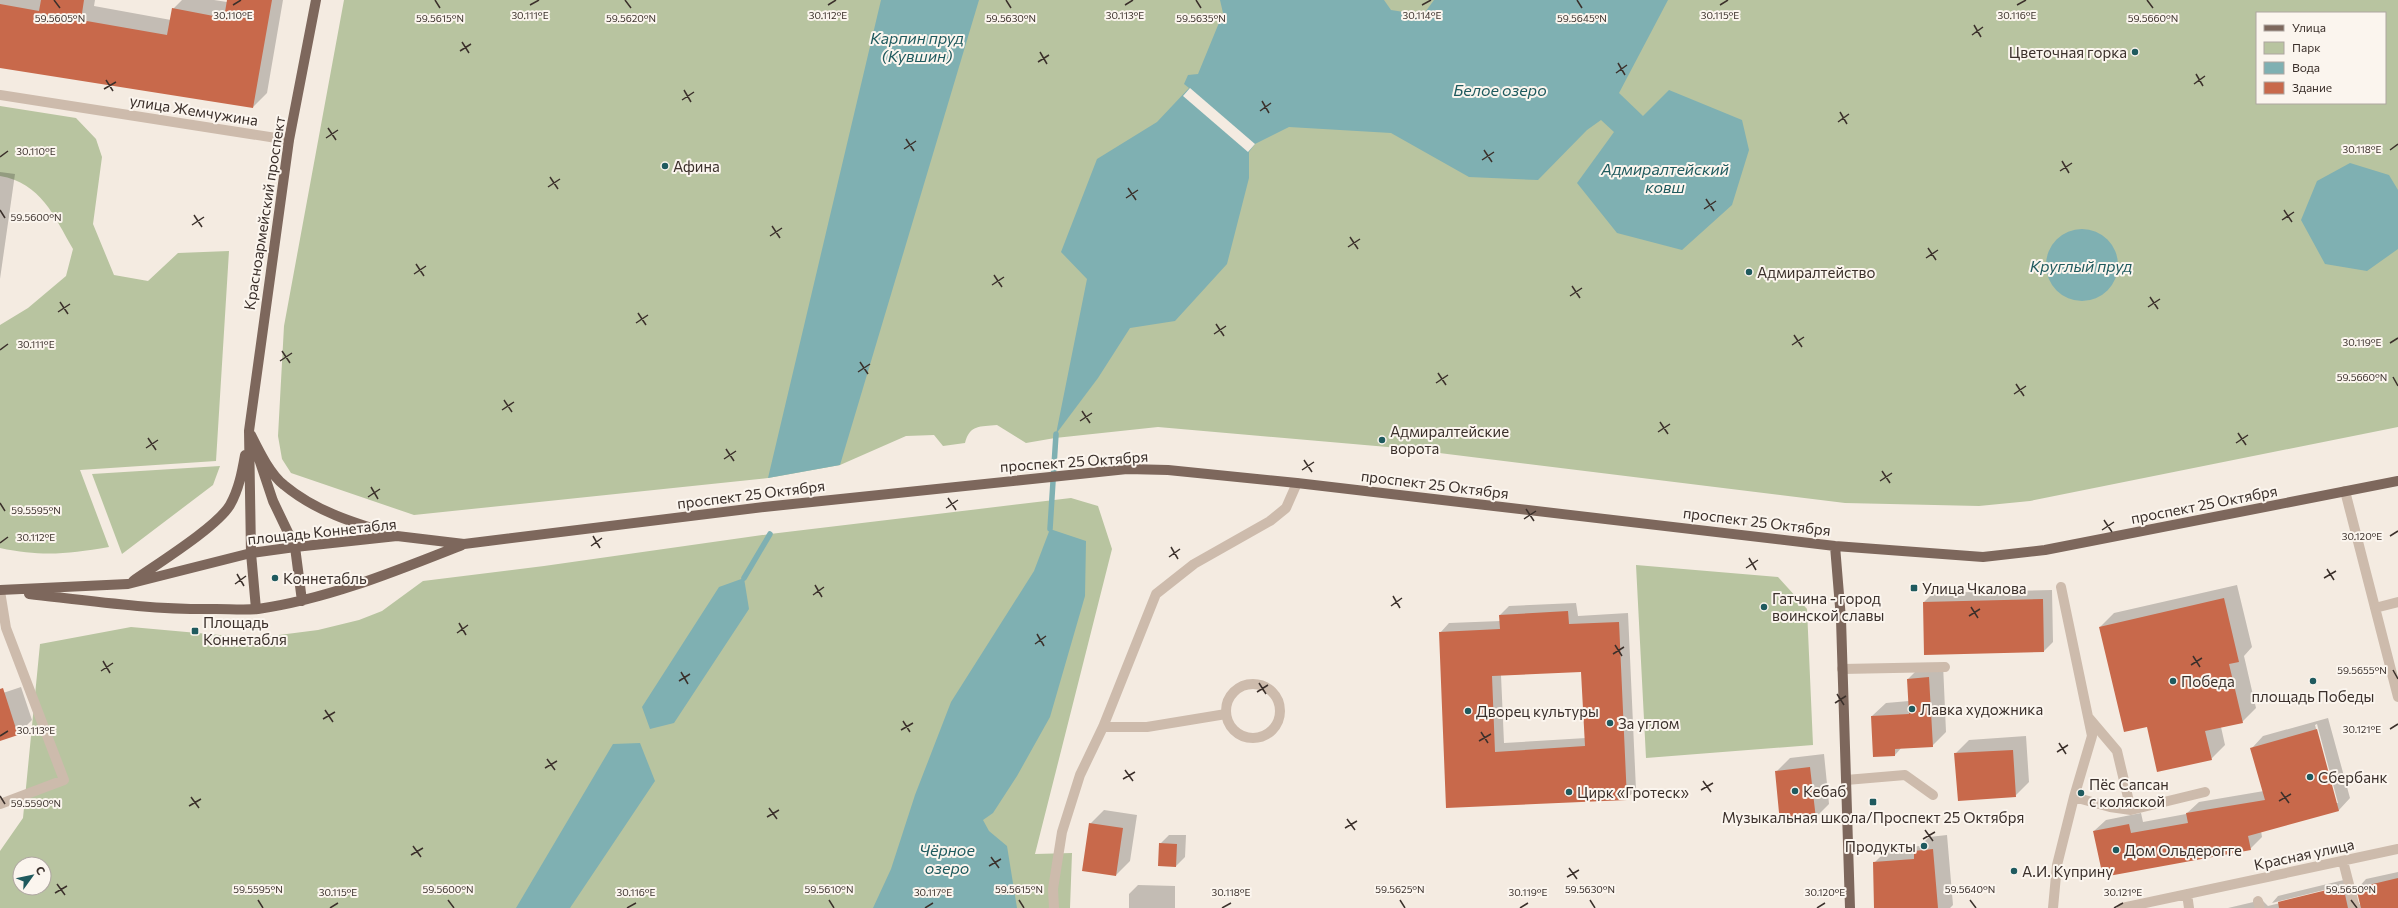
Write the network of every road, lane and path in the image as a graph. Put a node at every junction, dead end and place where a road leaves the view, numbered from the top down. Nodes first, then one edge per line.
1 (316, 0) edge
2 (0, 95) edge
3 (289, 140) junction
4 (249, 431) junction
5 (2398, 481) edge
6 (1297, 483) junction
7 (2345, 491) junction
8 (397, 536) junction
9 (464, 544) junction
10 (1835, 546) junction
11 (295, 547) junction
12 (251, 553) junction
13 (128, 584) junction
14 (2061, 587) dead end
15 (0, 591) edge
16 (302, 601) junction
17 (2398, 602) edge
18 (2375, 608) junction
19 (256, 609) junction
20 (1946, 667) dead end
21 (1842, 669) junction
22 (2398, 697) edge
23 (1226, 714) junction
24 (2089, 718) junction
25 (1103, 727) junction
26 (1846, 780) junction
27 (2205, 792) dead end
28 (1933, 795) dead end
29 (2074, 797) junction
30 (0, 804) edge
31 (2131, 810) junction
32 (2398, 849) edge
33 (2343, 861) junction
34 (2186, 894) junction
35 (1054, 908) edge
36 (1850, 908) edge
37 (2053, 908) edge
38 (2122, 908) edge
39 (2190, 908) edge
40 (2355, 908) edge

1 - 3 main road, Красноармейский проспект
2 - 3 street, улица Жемчужина
3 - 4 main road, Красноармейский проспект
4 - 8 main road
4 - 11 main road, Красноармейский проспект
4 - 12 main road, Красноармейский проспект
4 - 13 main road
5 - 7 main road, проспект 25 Октября
6 - 9 main road, проспект 25 Октября
6 - 10 main road, проспект 25 Октября
6 - 25 street
7 - 10 main road, проспект 25 Октября
7 - 18 street
8 - 9 main road, площадь Коннетабля
8 - 11 main road, площадь Коннетабля
9 - 16 main road
10 - 21 main road
11 - 12 main road, площадь Коннетабля
11 - 16 main road, Красноармейский проспект
12 - 13 main road, площадь Коннетабля
12 - 19 main road, Красноармейский проспект
13 - 15 main road, площадь Коннетабля
14 - 24 street
15 - 19 main road
15 - 30 street
16 - 19 main road
17 - 18 street
18 - 22 street
20 - 21 street
21 - 26 main road
23 - 23 street
23 - 25 street
24 - 29 street
24 - 31 street
25 - 35 street
26 - 28 street
26 - 36 main road
27 - 31 street
29 - 31 street
29 - 37 street
32 - 33 street, Красная улица
33 - 34 street, Красная улица
33 - 40 street
34 - 38 street, Красная улица
34 - 39 street

